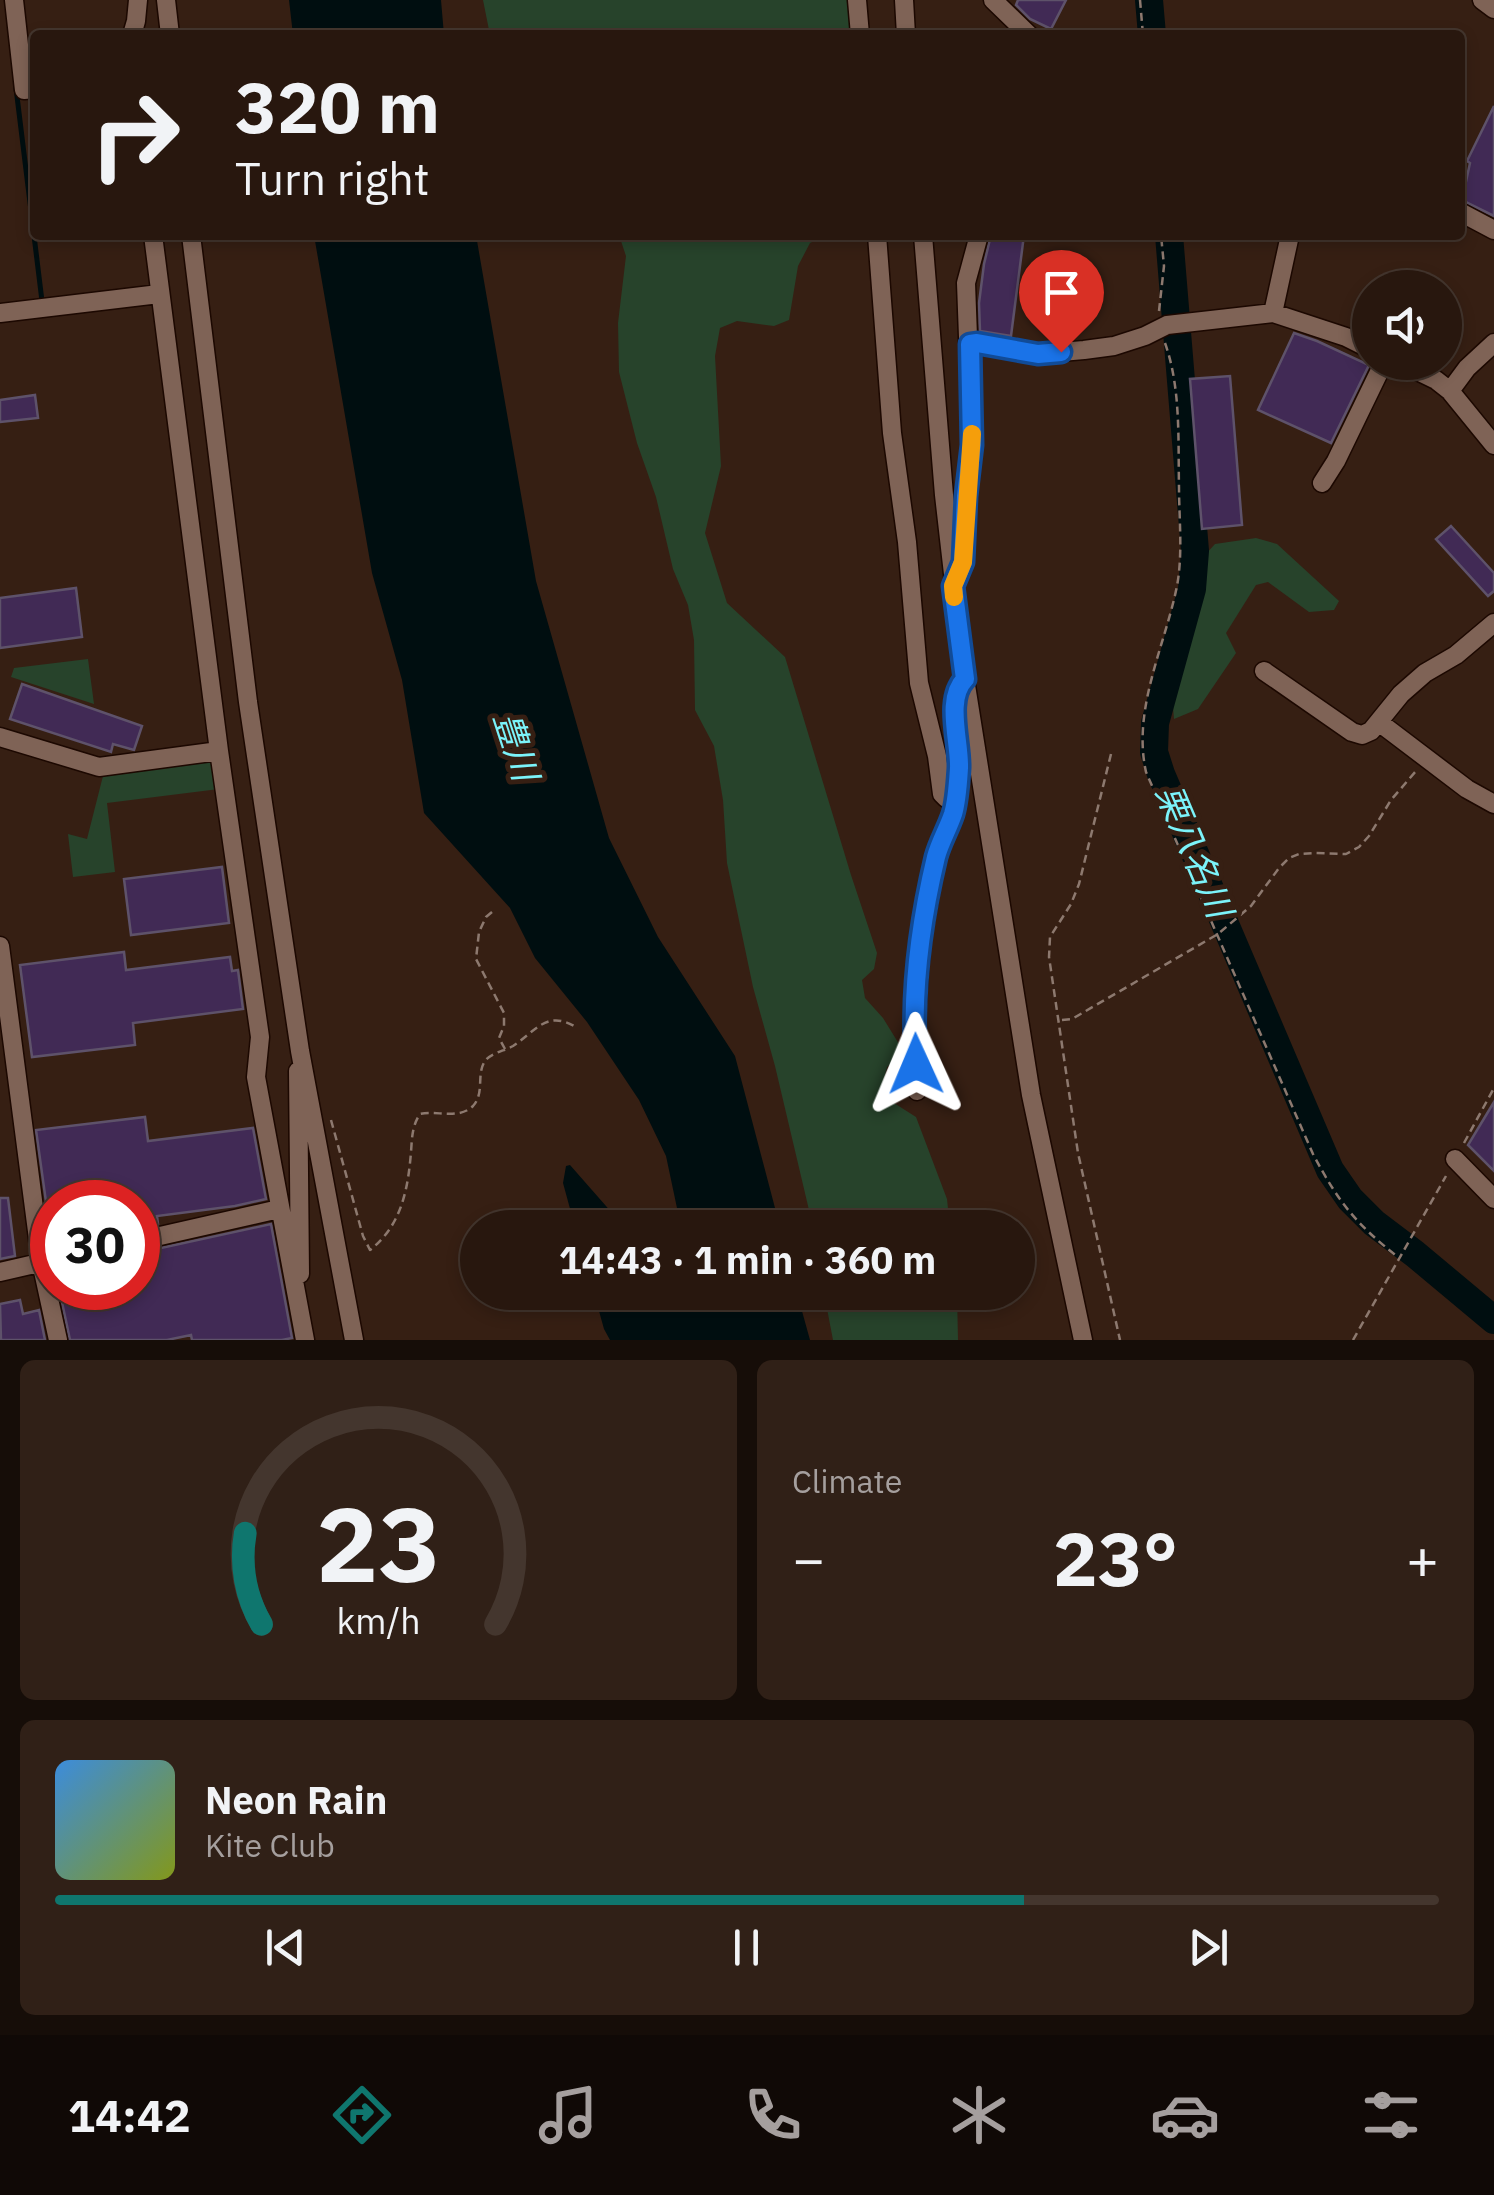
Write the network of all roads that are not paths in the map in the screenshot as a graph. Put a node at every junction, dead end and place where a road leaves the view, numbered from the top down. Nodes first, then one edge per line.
1 (14, 0) edge
2 (138, 0) edge
3 (166, 0) edge
4 (856, 0) edge
5 (904, 0) edge
6 (992, 0) edge
7 (1482, 0) edge
8 (1494, 9) edge
9 (133, 30) edge
10 (169, 30) edge
11 (859, 30) edge
12 (906, 30) edge
13 (1025, 30) edge
14 (30, 89) edge
15 (1465, 215) edge
16 (1494, 230) edge
17 (154, 240) edge
18 (193, 240) edge
19 (876, 240) edge
20 (922, 240) edge
21 (978, 240) edge
22 (1289, 240) edge
23 (159, 294) junction
24 (0, 313) edge
25 (1273, 313) junction
26 (1352, 340) edge
27 (1494, 343) edge
28 (970, 344) junction
29 (1375, 380) edge
30 (1436, 380) edge
31 (1450, 391) junction
32 (1494, 446) edge
33 (1322, 483) dead end
34 (953, 586) junction
35 (1494, 623) edge
36 (1264, 671) dead end
37 (965, 679) junction
38 (1380, 722) junction
39 (0, 737) edge
40 (219, 751) junction
41 (956, 794) junction
42 (1494, 804) edge
43 (0, 946) edge
44 (300, 1051) junction
45 (918, 1091) dead end
46 (1455, 1159) dead end
47 (35, 1180) edge
48 (1494, 1199) edge
49 (279, 1210) junction
50 (160, 1236) edge
51 (30, 1265) edge
52 (0, 1272) edge
53 (299, 1305) junction
54 (54, 1310) edge
55 (58, 1340) edge
56 (305, 1340) edge
57 (354, 1340) edge
58 (1083, 1340) edge

1 - 14 street
2 - 9 street
3 - 10 street
4 - 11 street
5 - 12 street
6 - 13 street
7 - 8 street
15 - 16 street
17 - 23 street
18 - 44 street
19 - 41 street
20 - 34 street
21 - 28 street
22 - 25 street
23 - 24 street
23 - 40 street
25 - 26 street
25 - 28 street
27 - 31 street
28 - 34 street
29 - 33 street
30 - 31 street
31 - 32 street
34 - 37 street
35 - 38 street
36 - 38 street
37 - 41 street
37 - 58 street
38 - 42 street
39 - 40 street
40 - 49 street
41 - 45 street
43 - 47 street
44 - 53 street
44 - 57 street
46 - 48 street
49 - 50 street
49 - 53 street
51 - 52 street
53 - 56 street
54 - 55 street

